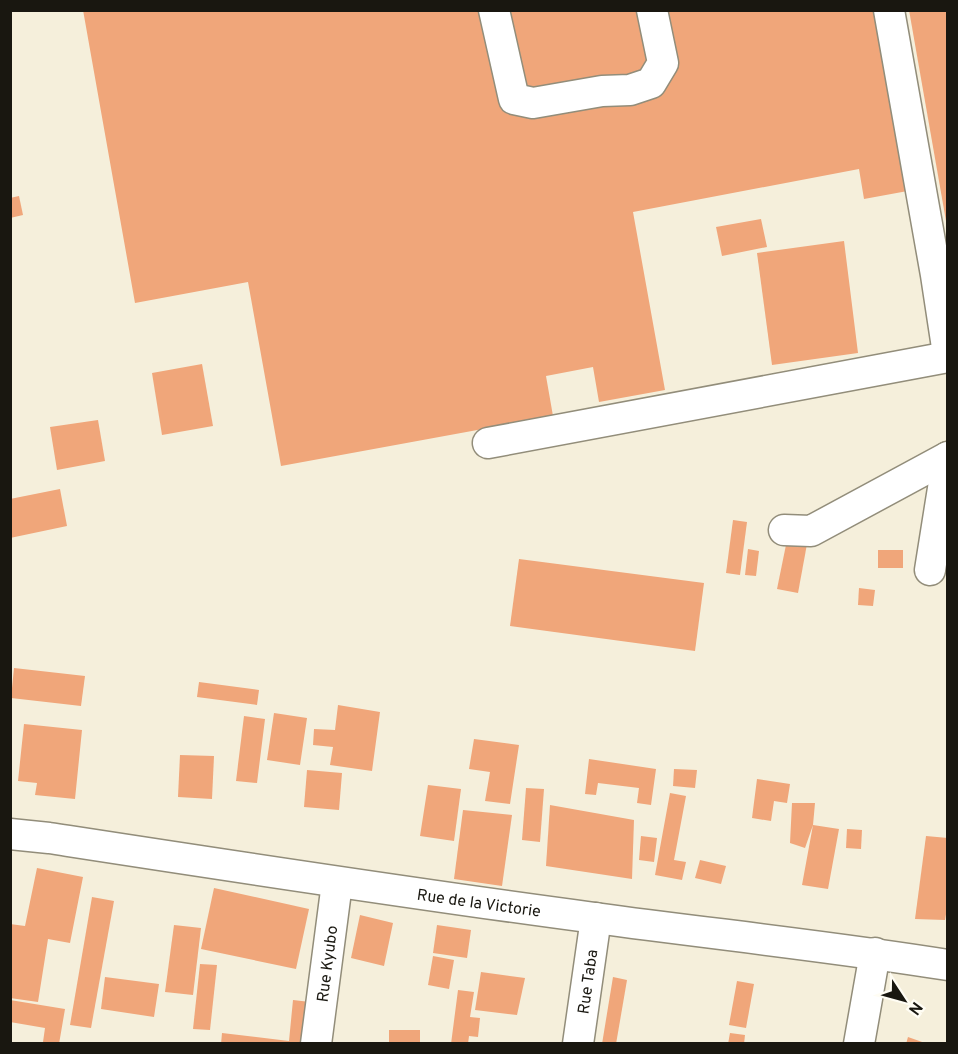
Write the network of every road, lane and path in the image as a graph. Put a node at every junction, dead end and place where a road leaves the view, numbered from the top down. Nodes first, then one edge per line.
1 (494, 10) edge
2 (652, 10) edge
3 (889, 10) edge
4 (948, 356) edge
5 (488, 443) dead end
6 (948, 457) edge
7 (784, 530) dead end
8 (930, 570) dead end
9 (10, 834) edge
10 (337, 883) junction
11 (596, 918) junction
12 (875, 953) junction
13 (948, 965) edge
14 (316, 1044) edge
15 (578, 1044) edge
16 (859, 1044) edge

1 - 2 street
3 - 4 street
4 - 5 street
6 - 7 street
6 - 8 street
9 - 10 street, Rue de la Victorie
10 - 11 street, Rue de la Victorie
10 - 14 street, Rue Kyubo
11 - 12 street, Rue de la Victorie
11 - 15 street, Rue Taba
12 - 13 street, Rue de la Victorie
12 - 16 street

